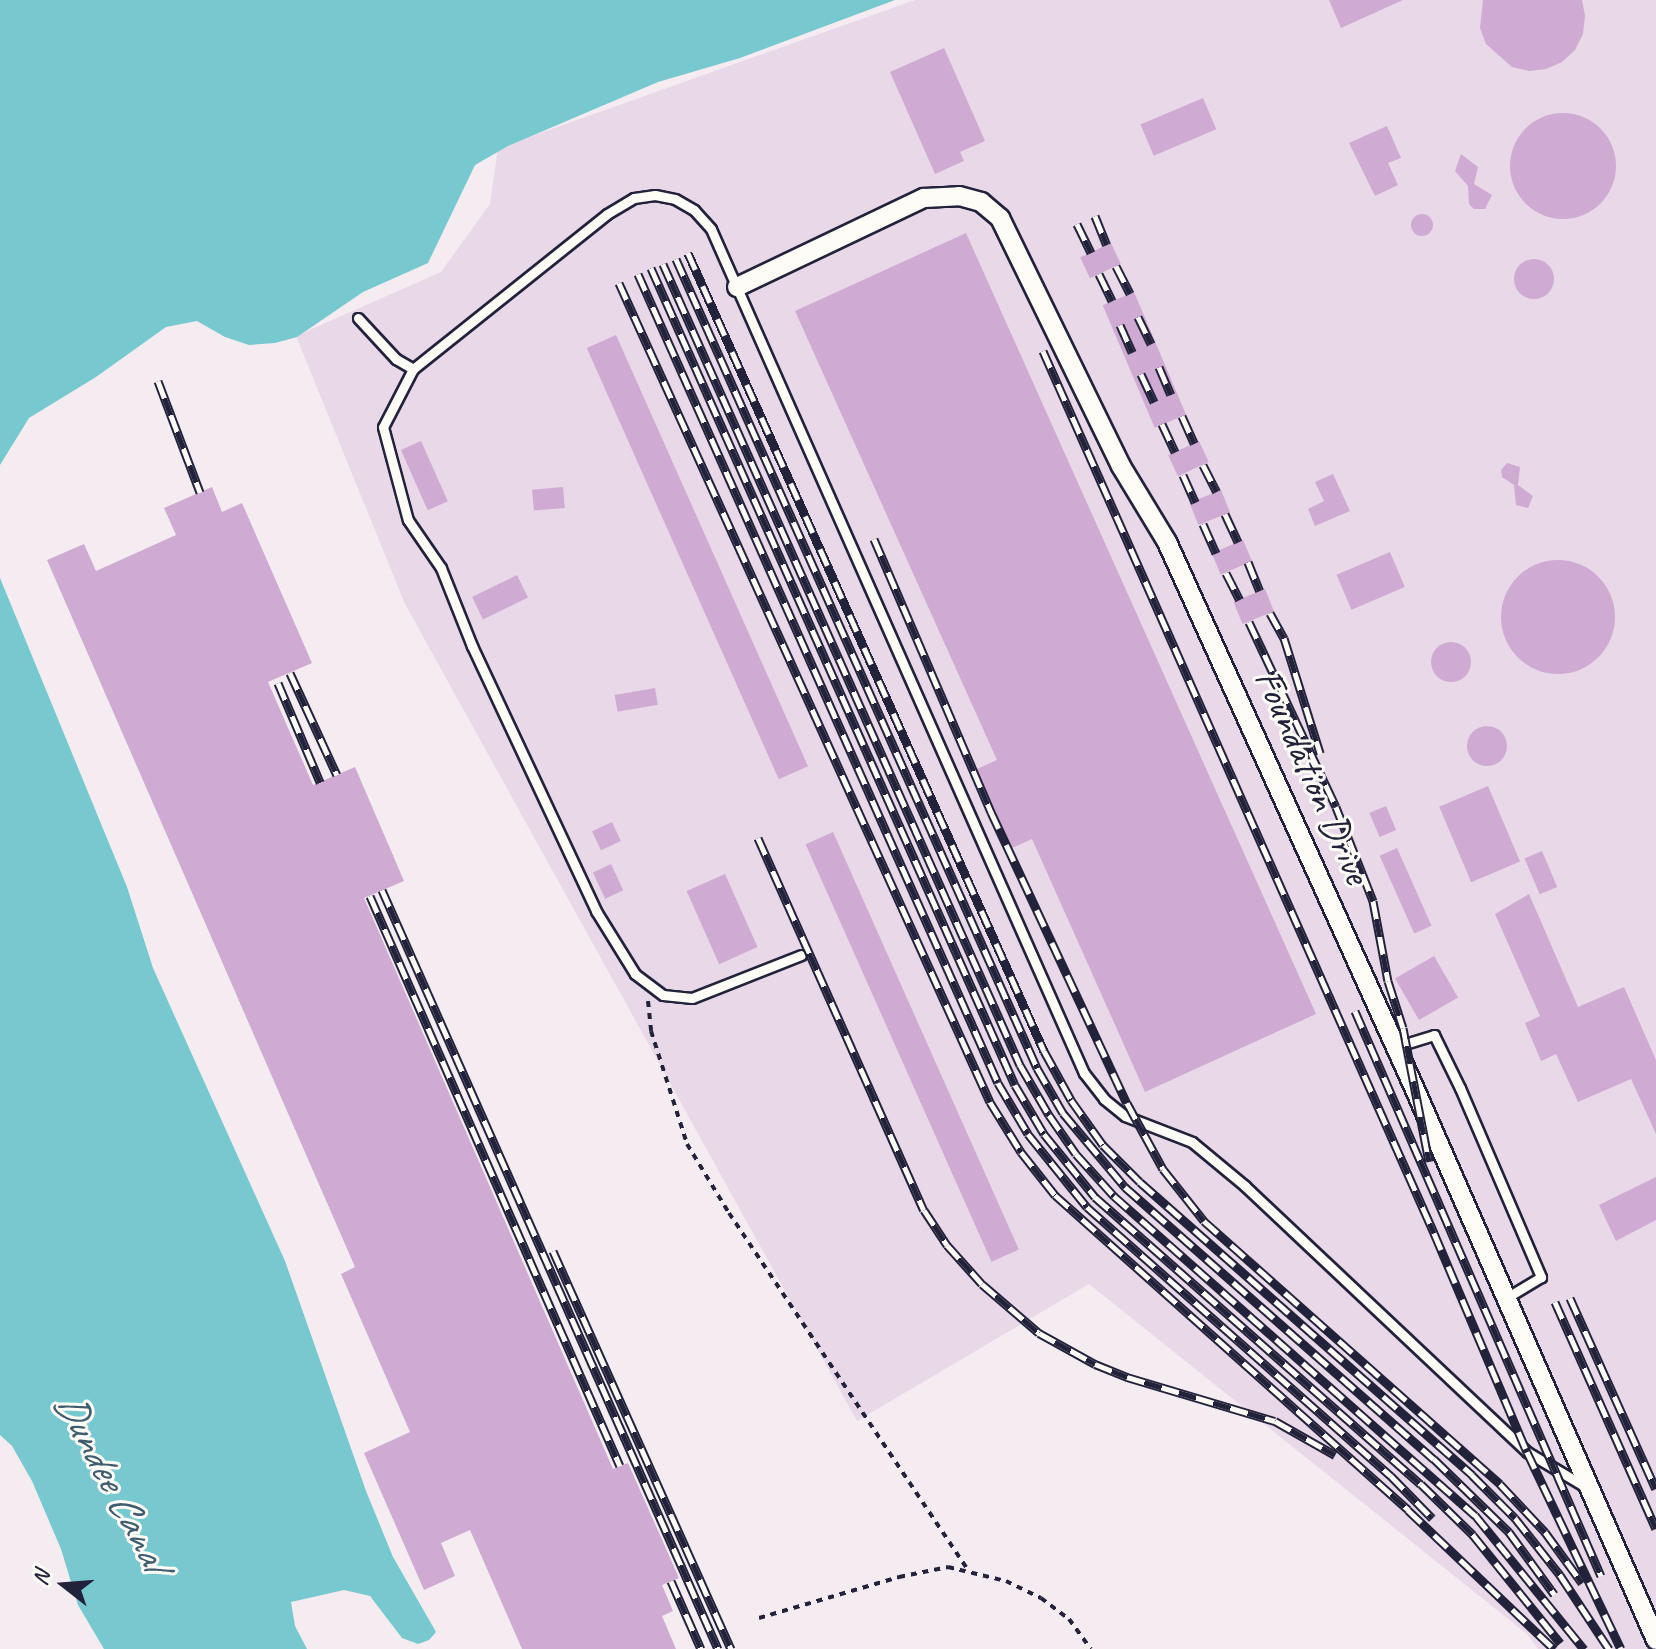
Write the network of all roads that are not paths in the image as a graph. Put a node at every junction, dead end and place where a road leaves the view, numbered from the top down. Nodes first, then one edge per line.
1 (737, 287) junction
2 (358, 318) dead end
3 (413, 369) junction
4 (801, 955) dead end
5 (1395, 1047) junction
6 (1506, 1298) junction
7 (1589, 1488) junction
8 (1656, 1640) edge

1 - 3 lane
1 - 5 street, Foundation Drive
1 - 7 lane
2 - 3 lane
3 - 4 lane
5 - 6 street, Foundation Drive
5 - 6 lane
6 - 7 street, Foundation Drive
7 - 8 street, Foundation Drive

